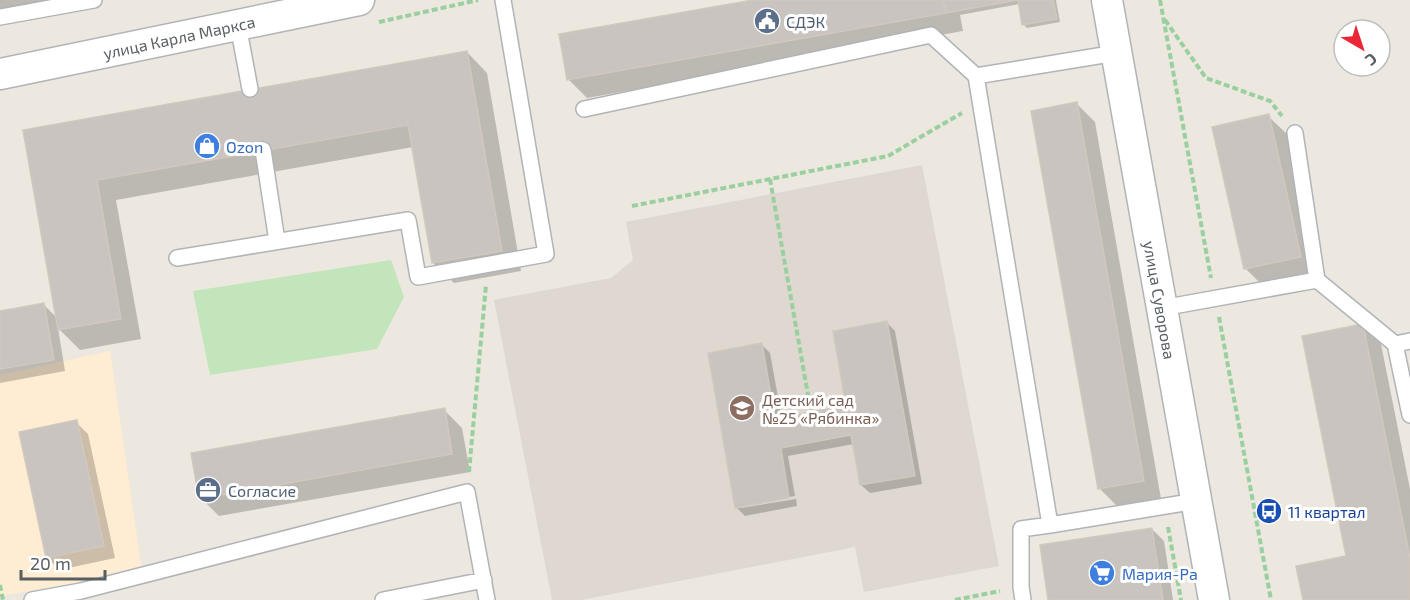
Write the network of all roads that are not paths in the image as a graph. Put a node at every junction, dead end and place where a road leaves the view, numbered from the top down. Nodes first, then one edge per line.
1 (94, 0) edge
2 (359, 0) edge
3 (503, 0) edge
4 (1107, 0) edge
5 (278, 8) edge
6 (0, 17) edge
7 (238, 25) junction
8 (1116, 53) junction
9 (0, 74) edge
10 (976, 76) junction
11 (250, 90) dead end
12 (585, 109) dead end
13 (1295, 133) road end
14 (263, 150) dead end
15 (277, 242) junction
16 (177, 258) dead end
17 (1317, 280) junction
18 (1162, 308) junction
19 (1402, 342) edge
20 (1410, 415) edge
21 (1196, 501) junction
22 (1050, 525) junction
23 (484, 580) junction
24 (1022, 594) edge
25 (82, 596) edge
26 (32, 600) edge
27 (383, 600) edge
28 (487, 600) edge
29 (1214, 600) edge

1 - 6 lane
2 - 5 street, улица Карла Маркса
3 - 15 lane
4 - 8 street, улица Суворова
5 - 7 street, улица Карла Маркса
7 - 9 street, улица Карла Маркса
7 - 11 lane
8 - 10 lane
8 - 18 street, улица Суворова
10 - 12 lane
10 - 22 lane
13 - 17 lane
14 - 15 lane
15 - 16 lane
17 - 18 lane
17 - 19 lane
18 - 21 street, улица Суворова
19 - 20 lane
21 - 22 lane
21 - 29 street, улица Суворова
22 - 24 lane
23 - 25 lane
23 - 27 lane
23 - 28 lane
25 - 26 lane

